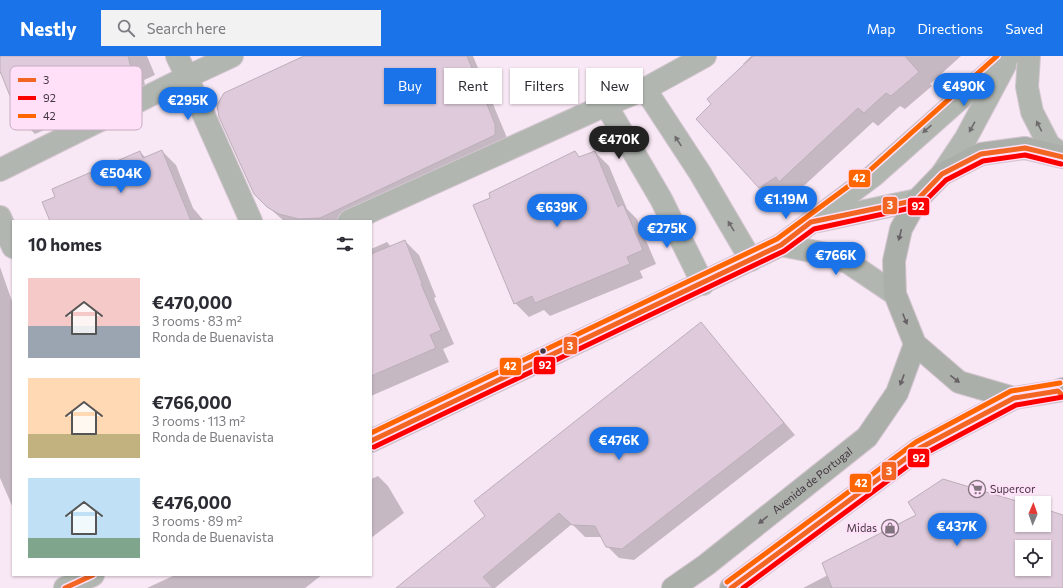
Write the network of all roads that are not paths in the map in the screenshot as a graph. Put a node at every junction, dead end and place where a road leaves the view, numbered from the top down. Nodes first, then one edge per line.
1 (177, 56) edge
2 (232, 56) edge
3 (705, 56) edge
4 (1008, 56) edge
5 (1011, 56) edge
6 (1029, 56) edge
7 (187, 77) junction
8 (645, 90) junction
9 (142, 99) edge
10 (606, 105) junction
11 (80, 130) edge
12 (1063, 156) edge
13 (0, 170) edge
14 (942, 174) junction
15 (917, 200) junction
16 (0, 218) edge
17 (251, 220) edge
18 (351, 220) edge
19 (811, 222) junction
20 (12, 245) edge
21 (781, 245) junction
22 (751, 260) junction
23 (703, 284) junction
24 (895, 294) junction
25 (916, 344) junction
26 (1063, 389) edge
27 (1014, 398) junction
28 (372, 441) edge
29 (91, 576) edge
30 (65, 588) edge
31 (674, 588) edge
32 (731, 588) edge

1 - 7 street
2 - 7 street
3 - 8 street
4 -> 19 street
5 -> 14 street
12 -> 6 street
7 - 9 street
7 - 17 street
8 - 10 street
22 -> 8 street
10 - 18 street
10 - 23 street
11 - 13 street
12 - 14 main road
14 - 15 main road
15 - 19 street
15 -> 24 main road
16 - 20 street
19 - 21 street
21 - 22 street
21 - 24 street
22 - 23 street
23 - 28 street
24 -> 25 main road
25 -> 27 main road
25 -> 31 main road, Avenida de Portugal
26 - 27 main road
27 - 32 main road
29 - 30 street

